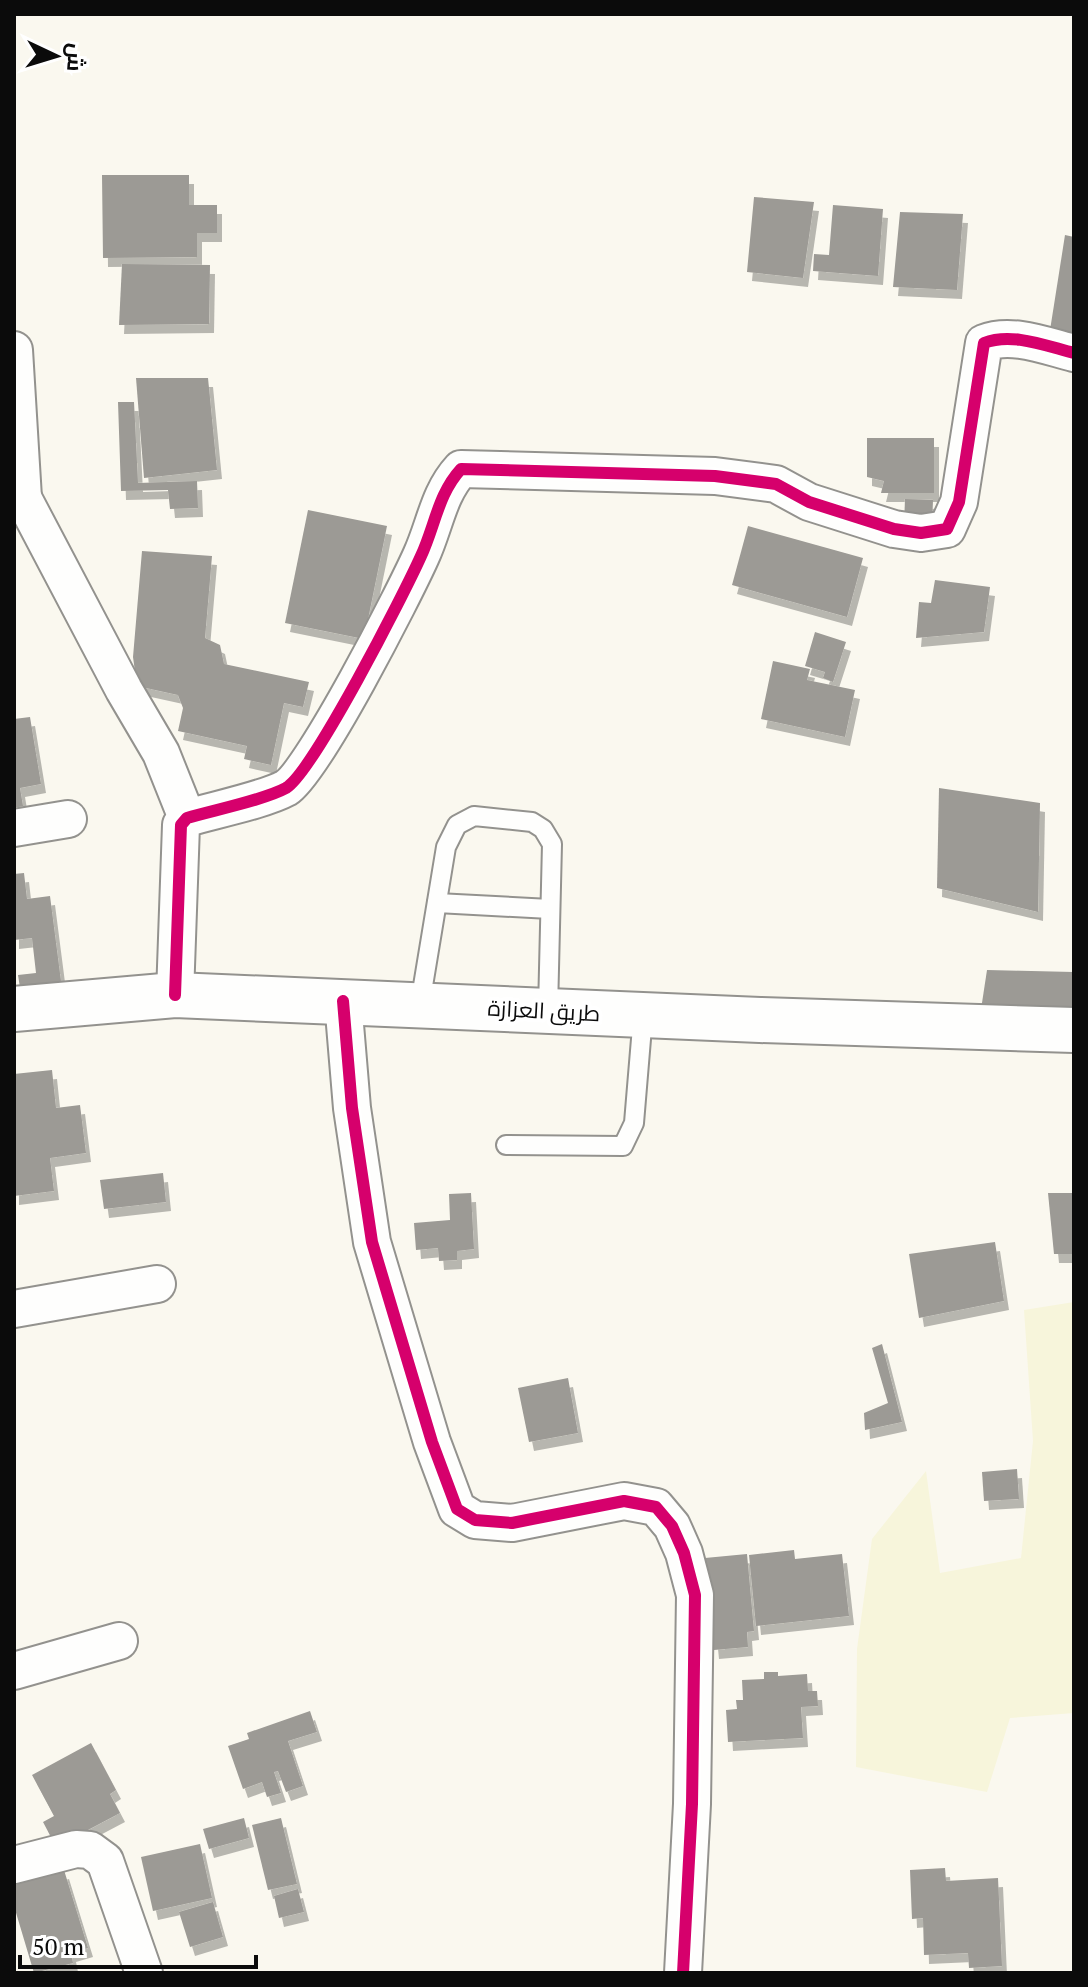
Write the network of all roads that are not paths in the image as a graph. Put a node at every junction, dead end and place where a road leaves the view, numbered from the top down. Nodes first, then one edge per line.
1 (14, 350) edge
2 (1074, 353) edge
3 (19, 499) edge
4 (187, 818) junction
5 (68, 819) dead end
6 (14, 828) edge
7 (437, 903) junction
8 (550, 909) junction
9 (175, 995) junction
10 (343, 1001) junction
11 (420, 1004) junction
12 (14, 1009) edge
13 (548, 1010) junction
14 (643, 1015) junction
15 (1074, 1030) edge
16 (506, 1145) dead end
17 (157, 1284) dead end
18 (14, 1309) edge
19 (119, 1641) dead end
20 (14, 1671) edge
21 (14, 1865) edge
22 (144, 1973) edge
23 (683, 1973) edge

1 - 3 street
2 - 4 street
3 - 4 street
4 - 9 street
5 - 6 street
7 - 8 lane
7 - 8 lane
7 - 11 lane
8 - 13 lane
9 - 10 street, طريق العزازة
9 - 12 street, طريق العزازة
10 - 11 street, طريق العزازة
10 - 23 street
11 - 13 street, طريق العزازة
13 - 14 street, طريق العزازة
14 - 15 street, طريق العزازة
14 - 16 lane
17 - 18 street
19 - 20 street
21 - 22 street

